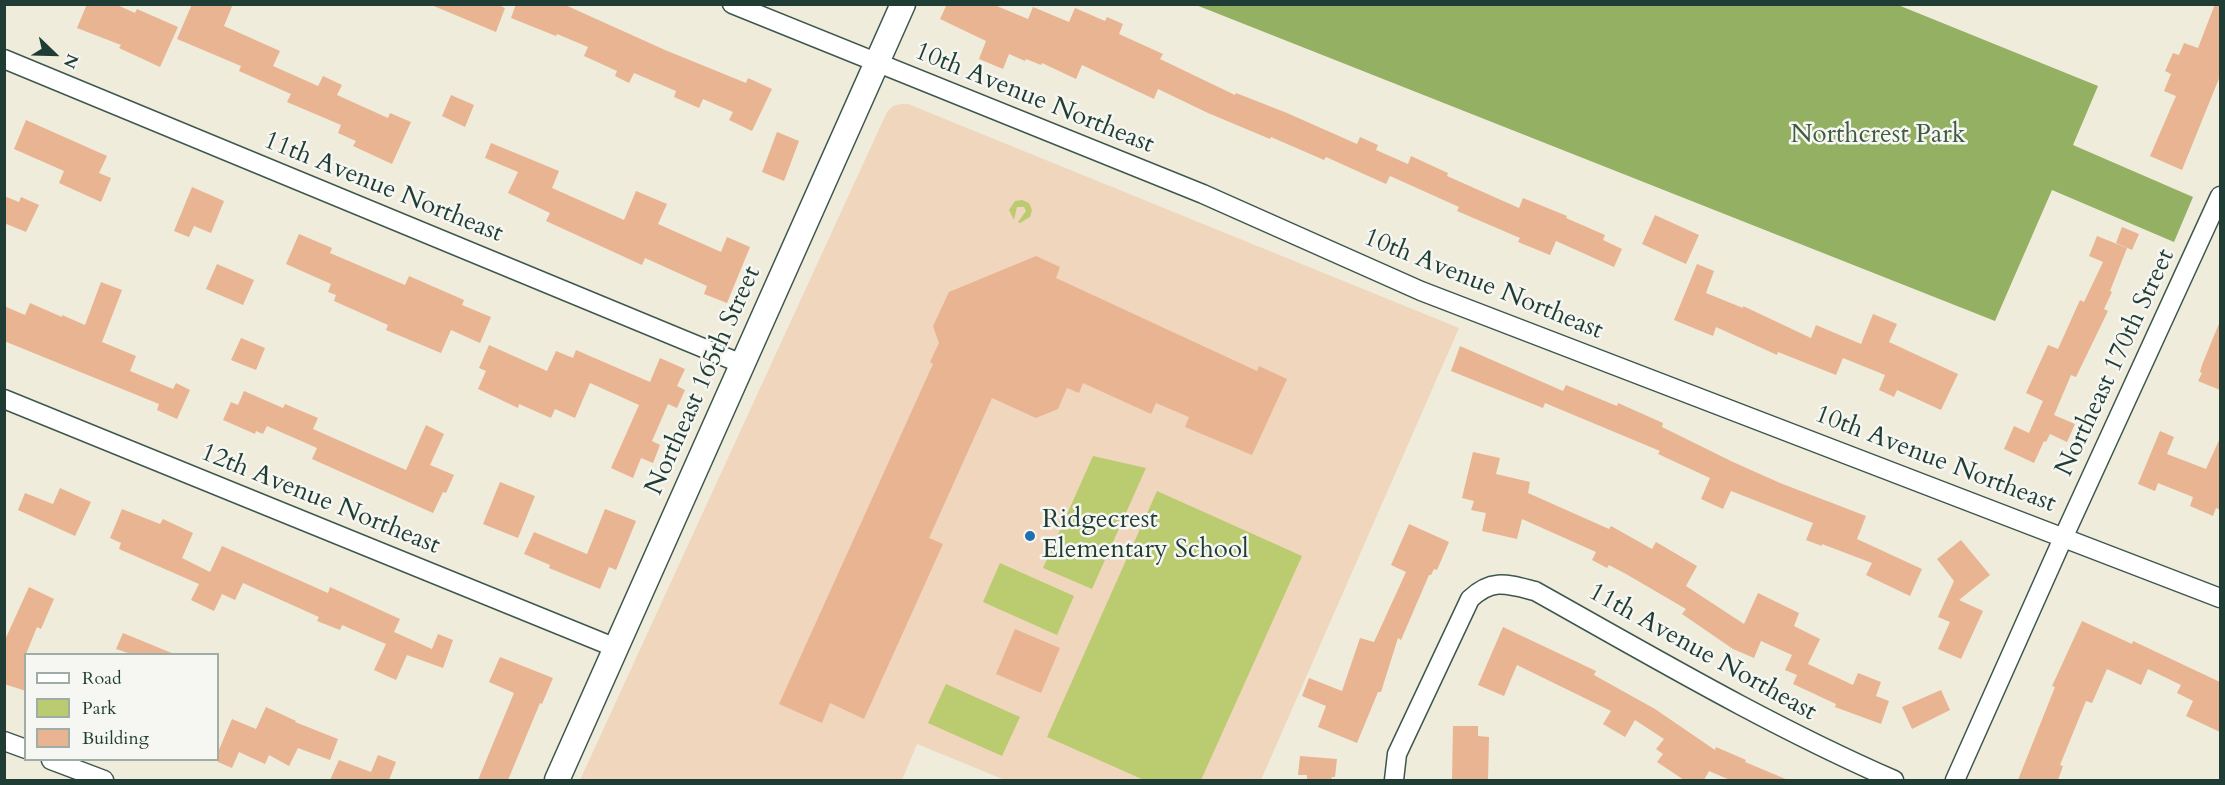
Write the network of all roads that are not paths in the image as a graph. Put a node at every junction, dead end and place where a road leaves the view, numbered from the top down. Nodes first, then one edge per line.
1 (732, 4) edge
2 (903, 4) edge
3 (4, 60) edge
4 (877, 64) junction
5 (2220, 196) edge
6 (742, 364) junction
7 (4, 399) edge
8 (2064, 536) junction
9 (2220, 598) edge
10 (616, 648) junction
11 (4, 741) edge
12 (24, 748) edge
13 (56, 761) edge
14 (104, 780) edge
15 (557, 780) edge
16 (1394, 780) edge
17 (1894, 780) edge
18 (1955, 780) edge

1 - 4 street, 10th Avenue Northeast
2 - 4 street, Northeast 165th Street
3 - 6 street, 11th Avenue Northeast
4 - 6 street, Northeast 165th Street
4 - 8 street, 10th Avenue Northeast
5 - 8 street, Northeast 170th Street
6 - 10 street, Northeast 165th Street
7 - 10 street, 12th Avenue Northeast
8 - 9 street, 10th Avenue Northeast
8 - 18 street, Northeast 170th Street
10 - 15 street, Northeast 165th Street
11 - 12 street
13 - 14 street
16 - 17 street, 11th Avenue Northeast

